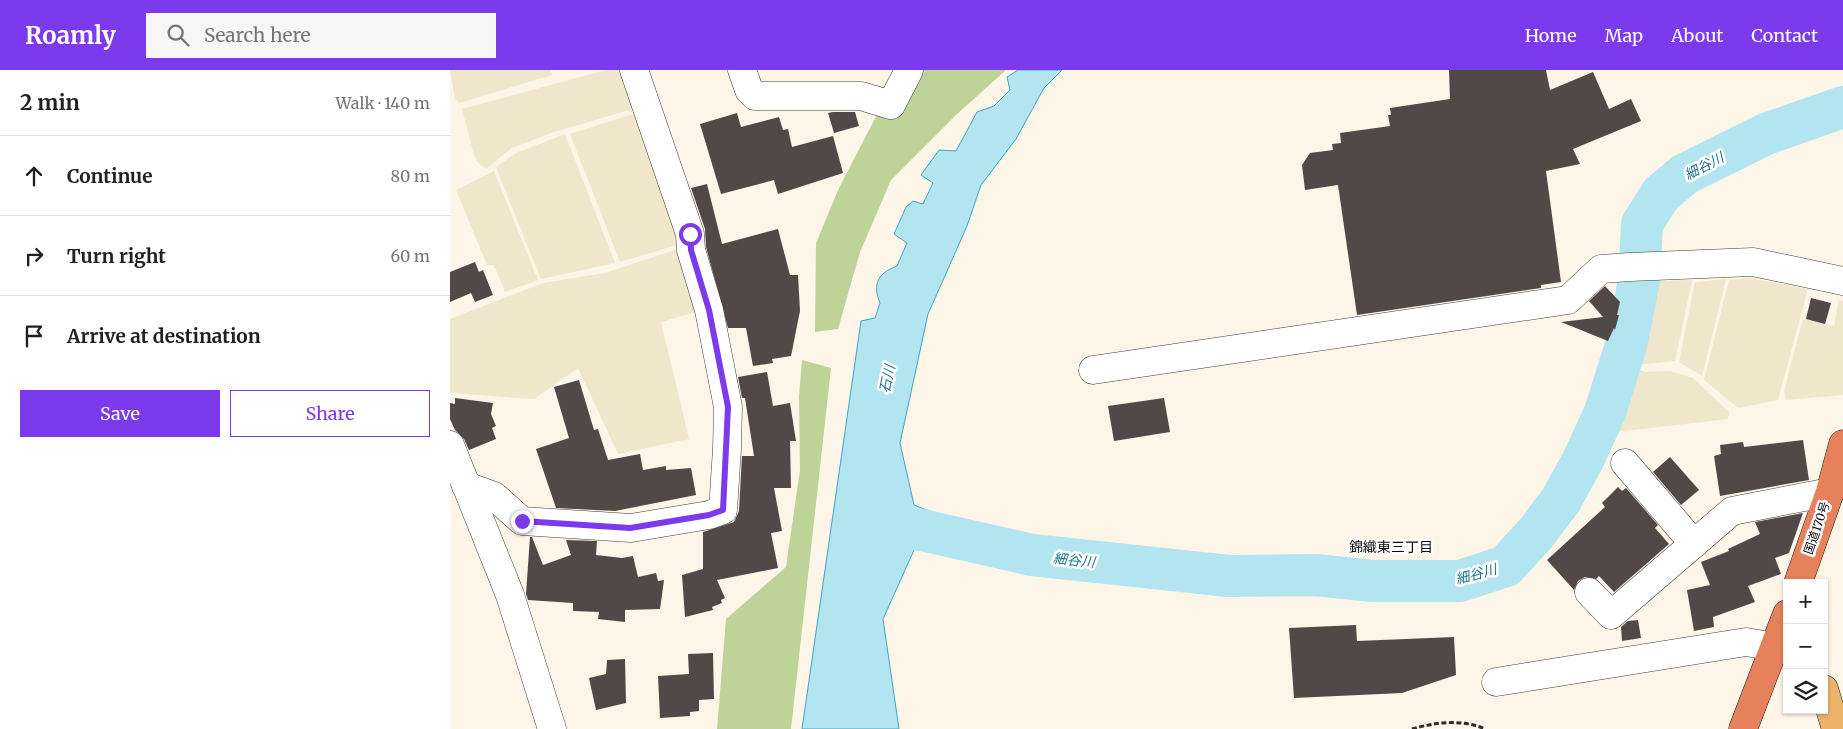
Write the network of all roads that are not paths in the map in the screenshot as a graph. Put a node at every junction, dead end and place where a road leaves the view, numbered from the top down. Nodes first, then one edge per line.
1 (634, 70) edge
2 (742, 70) edge
3 (909, 70) edge
4 (1843, 281) edge
5 (1093, 370) dead end
6 (1843, 444) edge
7 (450, 445) edge
8 (1625, 463) dead end
9 (466, 486) junction
10 (1830, 492) junction
11 (1694, 544) junction
12 (1799, 579) edge
13 (1589, 592) dead end
14 (1783, 630) edge
15 (1496, 682) dead end
16 (1828, 702) edge
17 (552, 729) edge
18 (1743, 729) edge
19 (1836, 729) edge

1 - 9 street
2 - 3 street
4 - 5 street
6 - 10 highway, 国道170号
7 - 9 street
8 - 11 street
9 - 17 street
10 - 11 street
10 - 12 highway, 国道170号
11 - 13 street
14 - 15 street
14 - 18 highway
16 - 19 main road

